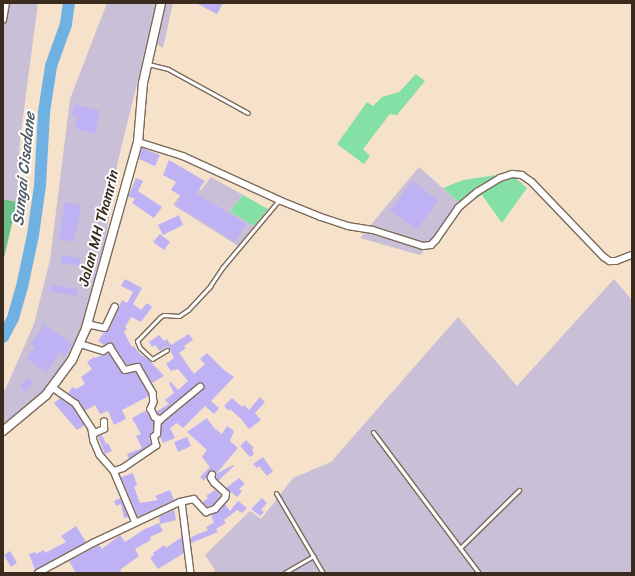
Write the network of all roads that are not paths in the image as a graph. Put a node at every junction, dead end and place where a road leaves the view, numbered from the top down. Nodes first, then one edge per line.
1 (6, 3) edge
2 (161, 3) edge
3 (3, 20) edge
4 (148, 64) junction
5 (248, 113) dead end
6 (138, 142) junction
7 (279, 200) junction
8 (632, 255) edge
9 (115, 307) dead end
10 (89, 326) junction
11 (82, 344) junction
12 (167, 350) dead end
13 (200, 387) dead end
14 (53, 388) junction
15 (158, 419) junction
16 (104, 422) dead end
17 (92, 430) junction
18 (3, 431) edge
19 (373, 432) dead end
20 (114, 471) junction
21 (212, 475) dead end
22 (520, 490) dead end
23 (276, 493) dead end
24 (182, 502) junction
25 (136, 523) junction
26 (460, 548) junction
27 (313, 556) junction
28 (38, 573) edge
29 (191, 573) edge
30 (284, 573) edge
31 (323, 573) edge
32 (479, 573) edge

1 - 3 street
2 - 4 street, Jalan MH Thamrin
4 - 5 lane
4 - 6 street, Jalan MH Thamrin
6 - 7 street
6 - 10 street, Jalan MH Thamrin
7 - 8 street
7 - 12 lane
9 - 10 street
10 - 11 street, Jalan MH Thamrin
11 - 14 street, Jalan MH Thamrin
11 - 15 street
13 - 15 street
14 - 17 street
14 - 18 street, Jalan MH Thamrin
15 - 20 street
16 - 17 street
17 - 20 street
19 - 26 lane
20 - 25 street
21 - 24 street
22 - 26 lane
23 - 27 lane
24 - 25 street
24 - 29 street
25 - 28 street
26 - 32 lane
27 - 30 lane
27 - 31 lane

